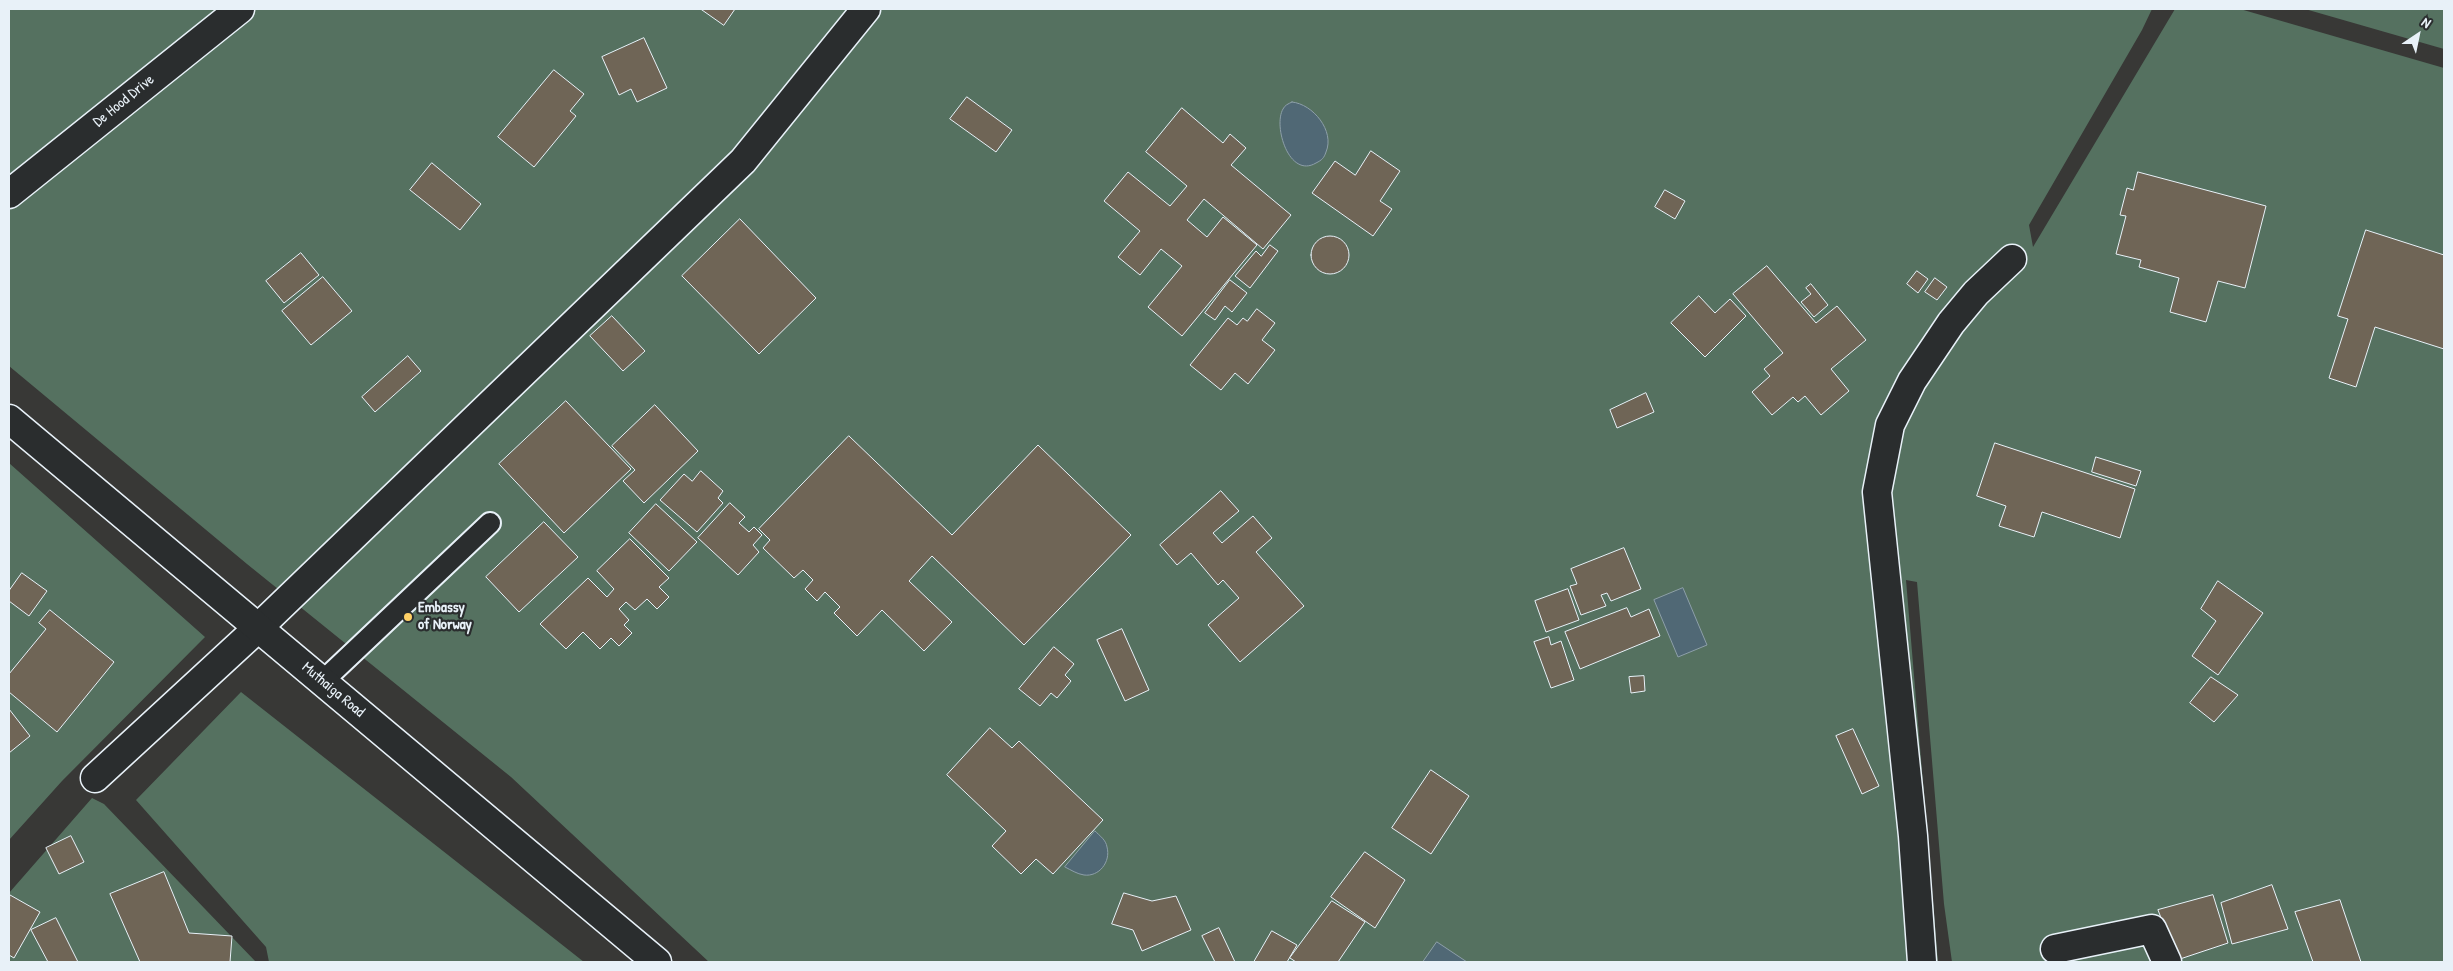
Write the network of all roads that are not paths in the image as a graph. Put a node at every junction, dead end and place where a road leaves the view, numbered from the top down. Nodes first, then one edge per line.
1 (240, 9) edge
2 (866, 9) edge
3 (9, 194) edge
4 (2012, 259) dead end
5 (9, 419) edge
6 (490, 523) dead end
7 (259, 627) junction
8 (323, 681) junction
9 (96, 778) dead end
10 (2055, 949) dead end
11 (657, 962) edge
12 (1922, 962) edge
13 (2167, 962) edge

1 - 3 street, De Hood Drive
2 - 7 street
4 - 12 street
5 - 7 street, Muthaiga Road
6 - 8 lane
7 - 8 street, Muthaiga Road
7 - 9 street
8 - 11 street, Muthaiga Road
10 - 13 street

